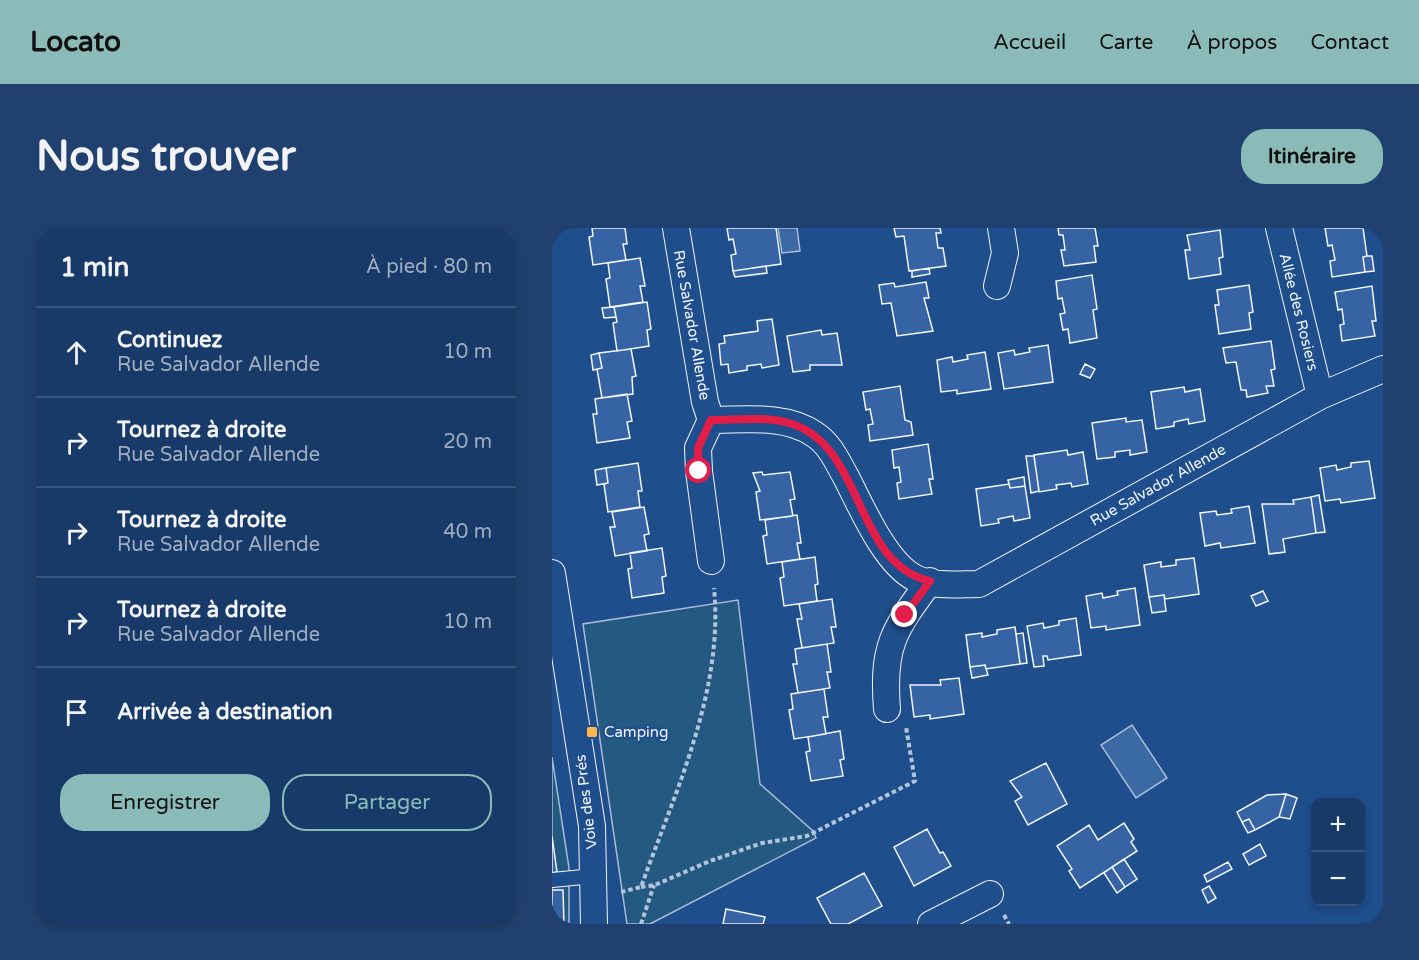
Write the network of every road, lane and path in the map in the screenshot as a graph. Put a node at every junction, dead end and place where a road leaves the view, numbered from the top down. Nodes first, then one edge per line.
1 (676, 228) edge
2 (1001, 228) edge
3 (1279, 228) edge
4 (997, 286) dead end
5 (1383, 369) edge
6 (1320, 396) junction
7 (711, 420) junction
8 (711, 561) joint
9 (552, 573) edge
10 (930, 581) junction
11 (886, 709) joint
12 (593, 876) junction
13 (552, 880) edge
14 (654, 885) junction
15 (641, 887) junction
16 (631, 890) dead end
17 (990, 894) dead end
18 (594, 924) edge
19 (641, 924) edge
20 (932, 924) edge

1 - 7 street, Rue Salvador Allende
2 - 4 street
3 - 6 street, Allée des Rosiers
5 - 6 street, Rue Salvador Allende
6 - 10 street, Rue Salvador Allende
7 - 8 street, Rue Salvador Allende
7 - 10 street, Rue Salvador Allende
8 - 15 path
9 - 12 street, Voie des Prés
10 - 11 street
11 - 14 path
12 - 13 lane
12 - 18 street, Voie des Prés
14 - 15 path
14 - 19 path
15 - 16 path
17 - 20 street

